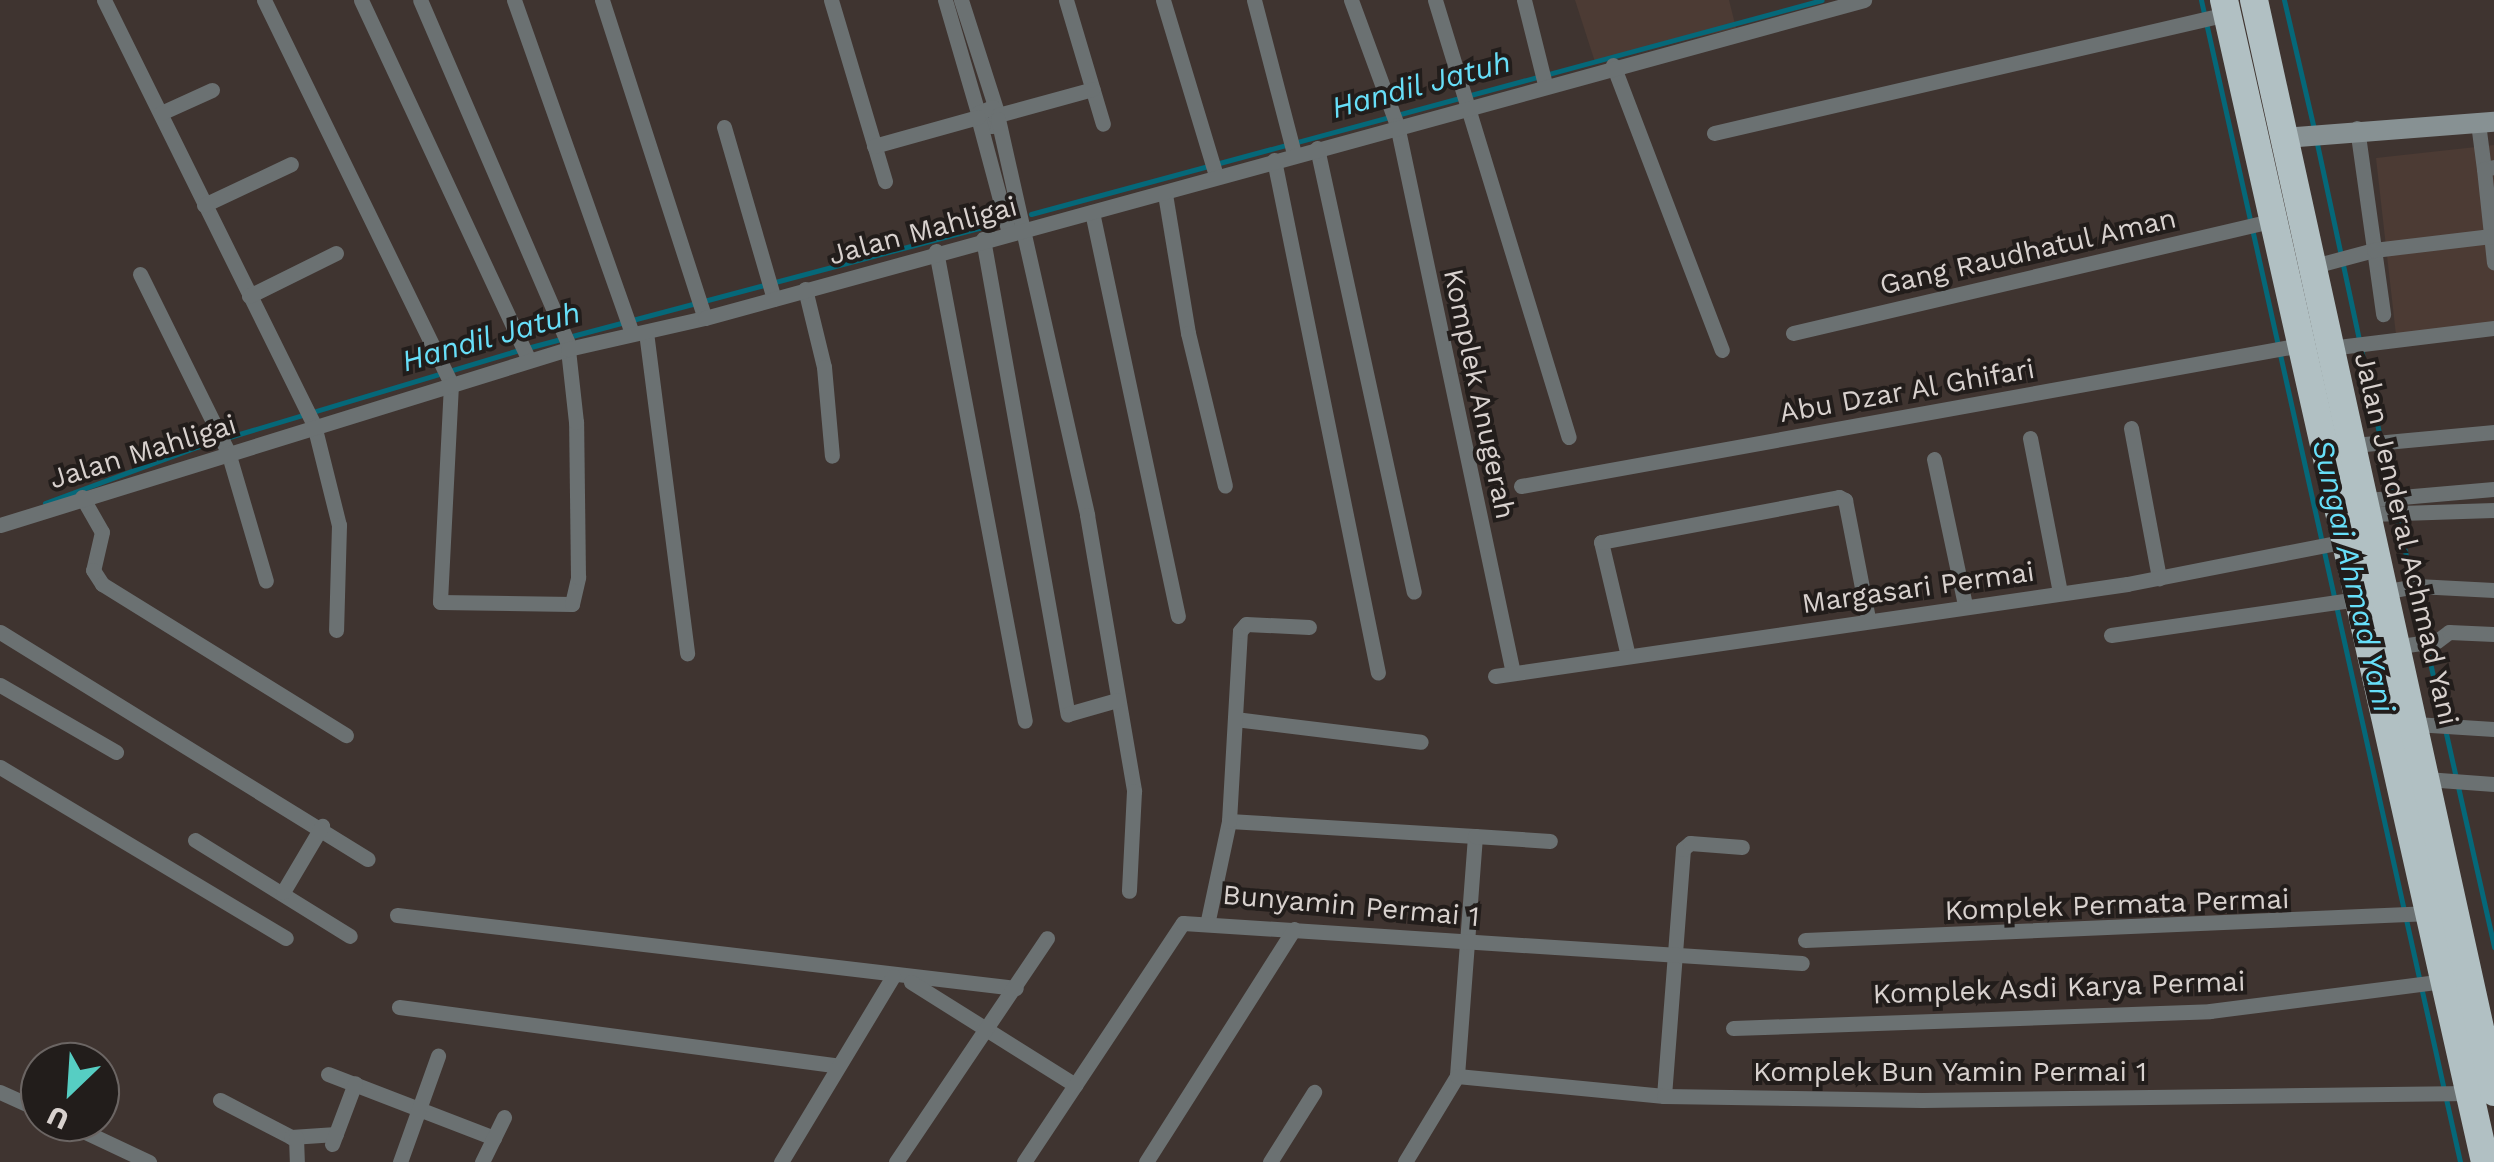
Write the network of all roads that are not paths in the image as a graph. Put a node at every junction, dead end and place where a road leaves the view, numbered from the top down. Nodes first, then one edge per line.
1 (104, 0) edge
2 (264, 0) edge
3 (361, 0) edge
4 (420, 0) edge
5 (514, 0) edge
6 (602, 0) edge
7 (831, 0) edge
8 (944, 0) edge
9 (961, 0) edge
10 (1066, 0) edge
11 (1163, 0) edge
12 (1254, 0) edge
13 (1351, 0) edge
14 (1435, 0) edge
15 (1524, 0) edge
16 (1864, 0) edge
17 (2254, 0) edge
18 (2215, 13) edge
19 (1614, 65) junction
20 (1544, 78) junction
21 (1093, 89) junction
22 (212, 90) dead end
23 (1465, 99) junction
24 (161, 112) junction
25 (987, 115) junction
26 (1394, 119) junction
27 (2486, 122) edge
28 (1103, 124) dead end
29 (724, 127) dead end
30 (2357, 128) junction
31 (1714, 134) dead end
32 (2306, 135) junction
33 (874, 146) junction
34 (1292, 147) junction
35 (1318, 148) junction
36 (1274, 160) junction
37 (292, 164) dead end
38 (2489, 168) edge
39 (1213, 169) junction
40 (884, 181) dead end
41 (1164, 194) junction
42 (204, 205) junction
43 (1092, 212) junction
44 (2256, 224) junction
45 (1027, 228) junction
46 (1009, 233) junction
47 (2491, 236) junction
48 (983, 239) junction
49 (2374, 250) junction
50 (936, 251) junction
51 (336, 254) dead end
52 (2333, 262) junction
53 (2494, 262) edge
54 (140, 274) dead end
55 (770, 287) junction
56 (805, 290) junction
57 (249, 296) junction
58 (702, 308) junction
59 (2383, 314) dead end
60 (633, 325) junction
61 (2494, 328) edge
62 (1792, 333) dead end
63 (566, 339) junction
64 (2350, 344) junction
65 (2284, 349) junction
66 (1722, 350) dead end
67 (524, 351) junction
68 (448, 373) junction
69 (310, 417) junction
70 (2131, 428) dead end
71 (2494, 432) edge
72 (1569, 436) dead end
73 (2030, 438) dead end
74 (2370, 442) junction
75 (224, 444) junction
76 (832, 456) dead end
77 (1934, 459) dead end
78 (1225, 486) dead end
79 (1520, 486) dead end
80 (2494, 489) edge
81 (82, 497) junction
82 (2386, 504) junction
83 (2494, 510) edge
84 (0, 525) edge
85 (2326, 545) junction
86 (2160, 578) junction
87 (266, 580) dead end
88 (2404, 588) junction
89 (2494, 590) edge
90 (1414, 592) dead end
91 (2060, 594) junction
92 (2340, 601) junction
93 (1965, 606) junction
94 (1178, 616) dead end
95 (1868, 618) junction
96 (1309, 628) dead end
97 (336, 630) dead end
98 (0, 632) edge
99 (2494, 634) edge
100 (2112, 635) dead end
101 (2417, 644) junction
102 (686, 653) dead end
103 (1628, 656) junction
104 (1378, 673) dead end
105 (1513, 673) junction
106 (1495, 676) dead end
107 (0, 685) edge
108 (1116, 700) junction
109 (1235, 719) junction
110 (1025, 721) dead end
111 (2435, 725) junction
112 (2494, 729) edge
113 (346, 735) dead end
114 (1420, 742) dead end
115 (116, 752) dead end
116 (0, 767) edge
117 (2447, 781) junction
118 (2494, 784) edge
119 (1228, 820) junction
120 (322, 826) junction
121 (2424, 830) junction
122 (1475, 836) junction
123 (195, 840) dead end
124 (1550, 841) dead end
125 (1742, 847) dead end
126 (367, 860) dead end
127 (1129, 891) dead end
128 (283, 892) junction
129 (2430, 913) junction
130 (397, 914) dead end
131 (1208, 920) junction
132 (1294, 929) junction
133 (350, 936) dead end
134 (286, 938) dead end
135 (1047, 938) dead end
136 (1466, 940) junction
137 (1805, 940) dead end
138 (1676, 958) junction
139 (1802, 963) dead end
140 (900, 978) junction
141 (2445, 981) junction
142 (1016, 988) junction
143 (399, 1007) dead end
144 (1733, 1028) dead end
145 (988, 1030) junction
146 (438, 1056) dead end
147 (835, 1065) junction
148 (328, 1074) dead end
149 (1457, 1076) junction
150 (355, 1083) junction
151 (1075, 1086) junction
152 (1314, 1092) dead end
153 (2463, 1093) edge
154 (1664, 1096) junction
155 (220, 1100) dead end
156 (420, 1105) junction
157 (504, 1117) dead end
158 (296, 1137) junction
159 (494, 1138) junction
160 (106, 1142) edge
161 (1278, 1159) edge
162 (149, 1162) edge
163 (297, 1162) edge
164 (400, 1162) edge
165 (482, 1162) edge
166 (781, 1162) edge
167 (896, 1162) edge
168 (1024, 1162) edge
169 (1146, 1162) edge
170 (1405, 1162) edge
171 (2485, 1162) edge

1 - 24 street
2 - 68 street
3 - 67 street
4 - 63 street
5 - 60 street
6 - 58 street
7 - 33 street
8 - 25 street
9 - 25 street
10 - 21 street
11 - 39 street
12 - 34 street
13 - 26 street, Komplek Anugerah
14 - 23 street
15 - 20 street
16 - 19 street, Jalan Mahligai
17 - 32 highway, Jalan Jenderal Achmad Yani
18 - 31 street
18 - 44 highway, Jalan Jenderal Achmad Yani
19 - 20 street, Jalan Mahligai
19 - 66 street
20 - 23 street, Jalan Mahligai
21 - 25 street
21 - 28 street
22 - 24 street
23 - 26 street, Jalan Mahligai
23 - 72 street
24 - 42 street
25 - 33 street
25 - 45 street
25 - 46 street
26 - 35 street, Jalan Mahligai
26 - 105 street, Komplek Anugerah
27 - 30 street
27 - 38 street
29 - 55 street
30 - 32 street
30 - 49 street
32 - 52 highway, Jalan Jenderal Achmad Yani
33 - 40 street
34 - 35 street, Jalan Mahligai
34 - 36 street, Jalan Mahligai
35 - 90 street
36 - 39 street, Jalan Mahligai
36 - 104 street
37 - 42 street
38 - 47 street
39 - 41 street, Jalan Mahligai
41 - 43 street, Jalan Mahligai
41 - 78 street
42 - 57 street
43 - 45 street, Jalan Mahligai
43 - 94 street
44 - 62 street, Gang Raudhatul Aman
44 - 65 highway, Jalan Jenderal Achmad Yani
45 - 46 street, Jalan Mahligai
45 - 108 street
46 - 48 street, Jalan Mahligai
47 - 49 street
47 - 53 street
48 - 50 street, Jalan Mahligai
48 - 108 street
49 - 52 street
49 - 59 street
50 - 56 street, Jalan Mahligai
50 - 110 street
51 - 57 street
52 - 64 highway, Jalan Jenderal Achmad Yani
54 - 75 street
55 - 56 street, Jalan Mahligai
55 - 58 street, Jalan Mahligai
56 - 76 street
57 - 69 street
58 - 60 street, Jalan Mahligai
60 - 63 street, Jalan Mahligai
60 - 102 street
61 - 64 street
63 - 67 street, Jalan Mahligai
63 - 68 street
64 - 74 highway, Jalan Jenderal Achmad Yani
65 - 79 street, Abu Dzar Al Ghifari
65 - 85 highway, Jalan Jenderal Achmad Yani
67 - 68 street, Jalan Mahligai
68 - 69 street, Jalan Mahligai
69 - 75 street, Jalan Mahligai
69 - 97 street
70 - 86 street
71 - 74 street
73 - 91 street
74 - 82 highway, Jalan Jenderal Achmad Yani
75 - 81 street, Jalan Mahligai
75 - 87 street
77 - 93 street
80 - 82 street
81 - 84 street, Jalan Mahligai
81 - 113 street
82 - 83 street
82 - 88 highway, Jalan Jenderal Achmad Yani
85 - 86 street, Margasari Permai
85 - 92 highway, Jalan Jenderal Achmad Yani
86 - 91 street, Margasari Permai
88 - 89 street
88 - 101 highway, Jalan Jenderal Achmad Yani
91 - 93 street, Margasari Permai
92 - 100 street
92 - 121 highway, Jalan Jenderal Achmad Yani
93 - 95 street, Margasari Permai
95 - 103 street, Margasari Permai
95 - 103 street
96 - 109 street
98 - 120 street
99 - 101 street
101 - 111 highway, Jalan Jenderal Achmad Yani
103 - 105 street, Margasari Permai
105 - 106 street, Margasari Permai
107 - 115 street
108 - 127 street
109 - 114 street
109 - 119 street
111 - 112 street
111 - 117 highway, Jalan Jenderal Achmad Yani
116 - 134 street
117 - 118 street
117 - 121 highway, Jalan Jenderal Achmad Yani
119 - 122 street
119 - 131 street
120 - 126 street
120 - 128 street
121 - 129 highway, Jalan Jenderal Achmad Yani
121 - 153 highway, Jalan Jenderal Achmad Yani
122 - 124 street
122 - 136 street
123 - 128 street
125 - 138 street
128 - 133 street
129 - 137 street, Komplek Permata Permai
129 - 141 highway, Jalan Jenderal Achmad Yani
130 - 140 street
131 - 132 street, Bunyamin Permai 1
131 - 151 street, Bunyamin Permai 1
132 - 136 street, Bunyamin Permai 1
132 - 169 street
135 - 142 street
136 - 138 street, Bunyamin Permai 1
136 - 149 street
138 - 139 street, Bunyamin Permai 1
138 - 154 street
140 - 142 street
140 - 145 street
140 - 147 street
141 - 144 street, Komplek Asdi Karya Permai
141 - 153 highway, Jalan Jenderal Achmad Yani
142 - 145 street
143 - 147 street
145 - 151 street
145 - 167 street
146 - 156 street
147 - 166 street
148 - 150 street
149 - 154 street, Komplek Bun Yamin Permai 1
149 - 170 street
150 - 156 street
150 - 158 street
151 - 168 street, Bunyamin Permai 1
152 - 161 street
153 - 154 street, Komplek Bun Yamin Permai 1
153 - 171 highway, Jalan Jenderal Achmad Yani
155 - 158 street
156 - 159 street
156 - 164 street
157 - 159 street
158 - 163 street
159 - 165 street
160 - 162 street

